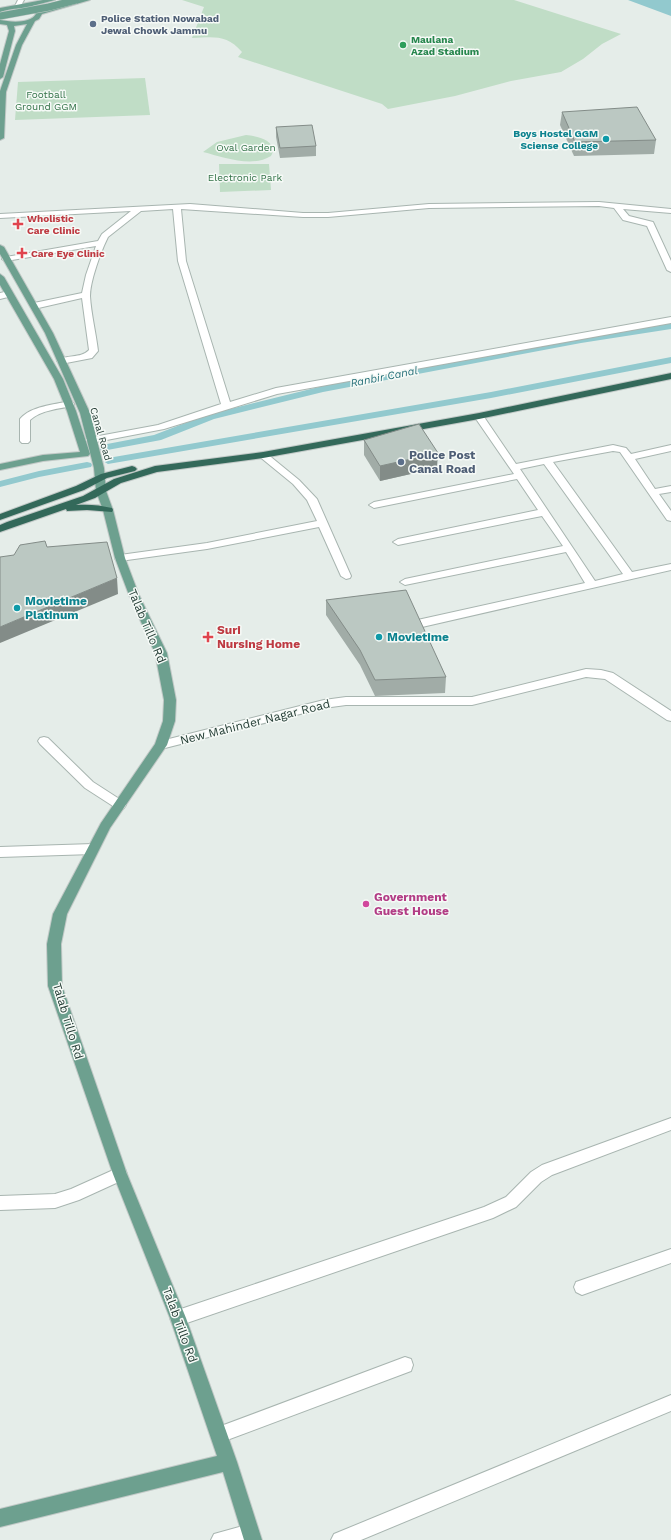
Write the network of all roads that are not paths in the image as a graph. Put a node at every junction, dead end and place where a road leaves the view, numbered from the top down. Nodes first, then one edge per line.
1 (52, 0) edge
2 (63, 0) edge
3 (76, 0) edge
4 (87, 0) edge
5 (22, 4) edge
6 (1, 10) edge
7 (40, 13) junction
8 (0, 16) edge
9 (32, 21) junction
10 (0, 22) edge
11 (10, 24) junction
12 (0, 77) edge
13 (0, 128) edge
14 (0, 138) edge
15 (616, 205) junction
16 (177, 207) junction
17 (139, 209) junction
18 (671, 211) edge
19 (0, 216) edge
20 (101, 243) junction
21 (0, 247) edge
22 (6, 259) junction
23 (671, 270) edge
24 (0, 277) edge
25 (5, 295) edge
26 (86, 295) junction
27 (34, 306) junction
28 (671, 320) edge
29 (61, 361) junction
30 (671, 376) edge
31 (68, 404) junction
32 (226, 405) junction
33 (479, 416) junction
34 (91, 440) junction
35 (25, 441) dead end
36 (671, 448) edge
37 (263, 455) junction
38 (628, 458) junction
39 (546, 461) junction
40 (0, 467) edge
41 (155, 469) junction
42 (517, 472) junction
43 (97, 480) junction
44 (671, 489) edge
45 (101, 491) junction
46 (652, 492) junction
47 (374, 505) dead end
48 (108, 510) junction
49 (544, 512) junction
50 (38, 514) junction
51 (0, 517) edge
52 (671, 518) edge
53 (322, 523) junction
54 (0, 529) edge
55 (398, 542) dead end
56 (568, 548) junction
57 (120, 558) junction
58 (671, 567) edge
59 (346, 576) dead end
60 (630, 577) junction
61 (405, 582) dead end
62 (592, 585) junction
63 (422, 623) edge
64 (671, 717) edge
65 (44, 741) dead end
66 (162, 745) junction
67 (120, 805) junction
68 (93, 849) junction
69 (0, 852) edge
70 (671, 1124) edge
71 (120, 1174) junction
72 (0, 1202) edge
73 (671, 1256) edge
74 (582, 1288) dead end
75 (178, 1318) junction
76 (406, 1365) dead end
77 (671, 1403) edge
78 (219, 1436) junction
79 (228, 1462) junction
80 (0, 1518) edge
81 (251, 1536) edge
82 (220, 1540) edge
83 (340, 1540) edge

1 - 5 main road
2 - 6 main road
3 - 8 main road, bridge
4 - 7 main road
5 - 6 main road
5 - 7 main road
7 - 9 main road
9 - 11 main road
9 - 13 main road
10 - 11 main road
11 - 12 main road
13 - 14 main road
15 - 16 street
15 - 18 street
15 - 23 street
16 - 17 street
16 - 32 street
17 - 19 street
17 - 20 street
20 - 22 street
20 - 26 street
21 - 22 main road, Canal Road
22 - 27 main road, Canal Road
24 - 25 main road, Canal Road
25 - 31 main road, Canal Road
26 - 27 street
26 - 29 street
27 - 29 main road, Canal Road
28 - 32 street
29 - 34 main road, Canal Road
30 - 33 highway
31 - 35 street
31 - 40 main road, Canal Road
32 - 34 street
33 - 37 highway
33 - 42 street
34 - 43 main road, Canal Road
36 - 38 street
37 - 41 highway
37 - 53 street
38 - 39 street
38 - 46 street
39 - 42 street
39 - 60 street
41 - 43 highway
41 - 45 highway
42 - 47 street
42 - 49 street
43 - 45 main road, Canal Road
43 - 51 highway
44 - 46 street
45 - 48 main road, Talab Tillo Rd
45 - 50 highway
46 - 52 street
48 - 50 highway
48 - 57 main road, Talab Tillo Rd
49 - 55 street
49 - 56 street
50 - 54 highway
53 - 57 street
53 - 59 street
56 - 61 street
56 - 62 street
57 - 66 main road, Talab Tillo Rd
58 - 60 street
60 - 62 street
62 - 63 street
64 - 66 street, New Mahinder Nagar Road
65 - 67 street
66 - 67 main road, Talab Tillo Rd
67 - 68 main road, Talab Tillo Rd
68 - 69 street
68 - 71 main road, Talab Tillo Rd
70 - 75 street
71 - 72 street
71 - 75 main road, Talab Tillo Rd
73 - 74 street
75 - 78 main road, Talab Tillo Rd
76 - 78 street
77 - 83 street
78 - 79 main road, Talab Tillo Rd
79 - 80 main road
79 - 81 main road, Talab Tillo Rd
81 - 82 street

